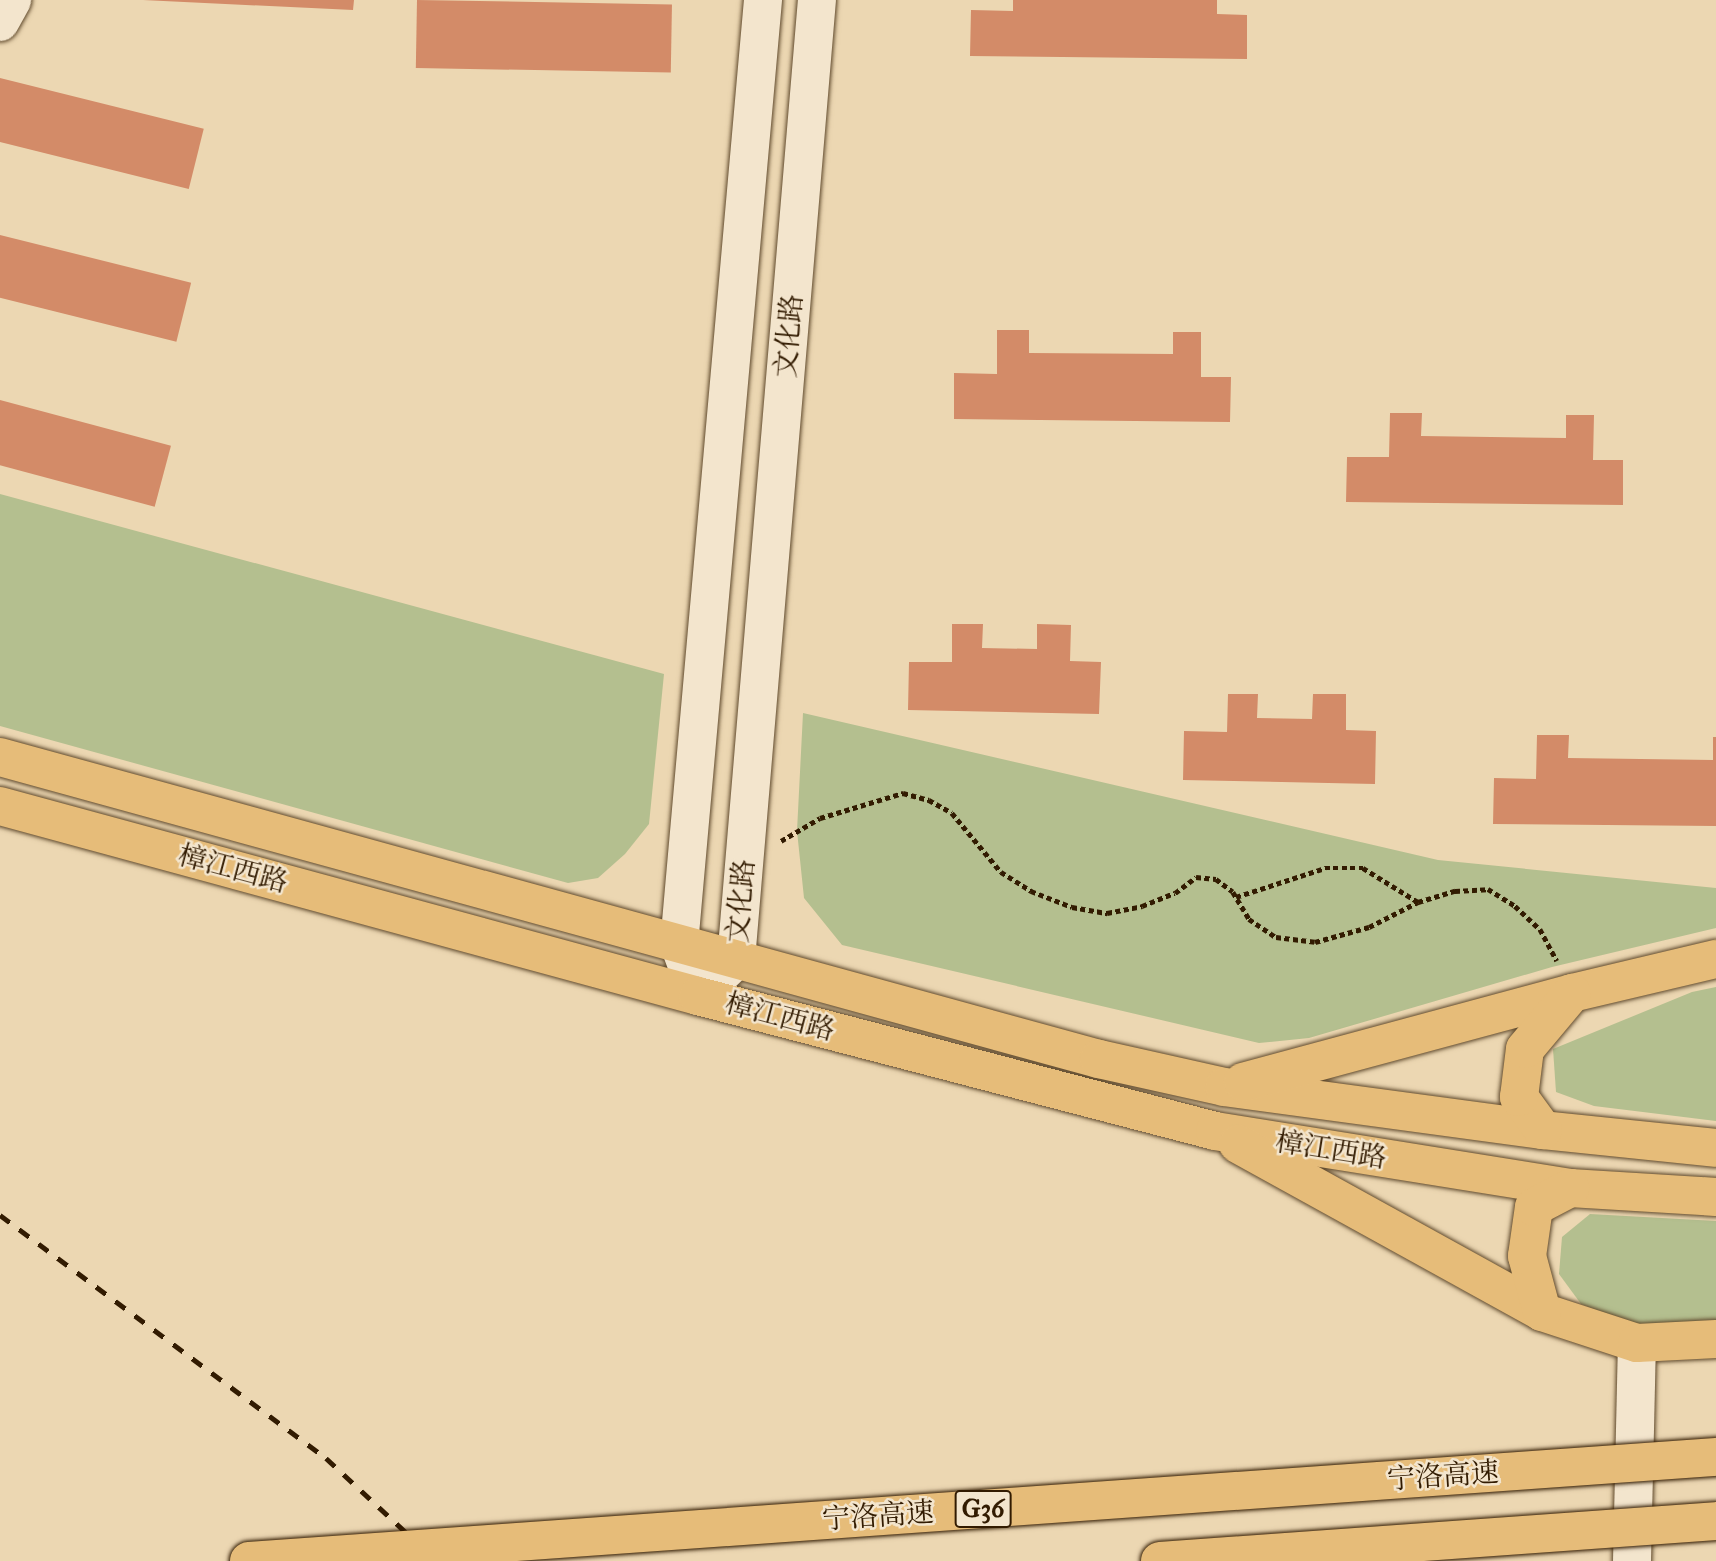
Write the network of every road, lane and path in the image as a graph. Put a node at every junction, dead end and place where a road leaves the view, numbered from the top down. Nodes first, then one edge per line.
1 (12, 0) edge
2 (763, 0) edge
3 (817, 0) edge
4 (0, 22) edge
5 (0, 757) edge
6 (0, 806) edge
7 (744, 863) junction
8 (1236, 897) junction
9 (1418, 902) junction
10 (679, 944) junction
11 (1716, 959) edge
12 (736, 960) junction
13 (1572, 993) junction
14 (698, 996) junction
15 (1224, 1087) junction
16 (1543, 1130) junction
17 (1215, 1131) junction
18 (1716, 1148) edge
19 (1570, 1188) junction
20 (1716, 1197) edge
21 (1542, 1312) junction
22 (1716, 1339) edge
23 (1637, 1343) junction
24 (1716, 1457) edge
25 (1716, 1521) edge
26 (249, 1561) edge
27 (1160, 1561) edge
28 (1633, 1561) edge

1 - 4 street
2 - 10 street, 文化路
3 - 7 street, 文化路
5 - 10 main road, 樟江西路
6 - 14 main road, 樟江西路
7 - 8 path
7 - 12 street, 文化路
8 - 9 path
8 - 9 path
9 - 13 path
10 - 12 main road, 樟江西路
10 - 14 street, 文化路
11 - 13 main road
12 - 14 street, 文化路
12 - 15 main road, 樟江西路
13 - 15 main road
13 - 16 main road
14 - 17 main road, 樟江西路
15 - 16 main road, 樟江西路
16 - 18 main road, 樟江西路
17 - 19 main road, 樟江西路
17 - 21 main road
19 - 20 main road, 樟江西路
19 - 21 main road
21 - 23 main road
22 - 23 main road
23 - 28 street
24 - 26 main road, 宁洛高速 / G36, bridge
25 - 27 main road, bridge

